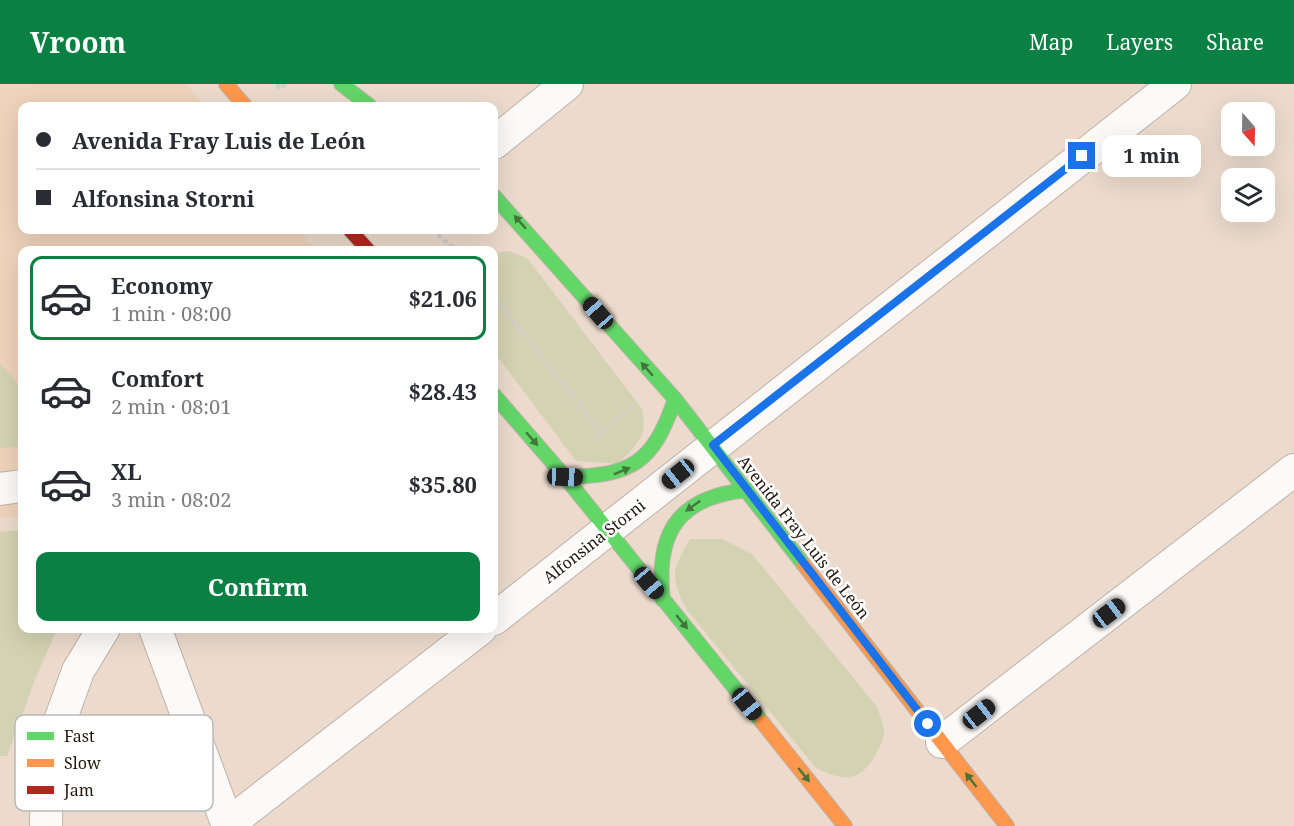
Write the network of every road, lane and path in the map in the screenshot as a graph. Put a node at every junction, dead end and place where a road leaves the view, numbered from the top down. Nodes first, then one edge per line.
1 (226, 84) edge
2 (277, 84) edge
3 (286, 84) edge
4 (341, 84) edge
5 (567, 84) edge
6 (1174, 84) edge
7 (242, 102) edge
8 (365, 102) edge
9 (498, 140) edge
10 (498, 200) edge
11 (354, 234) edge
12 (437, 234) edge
13 (364, 246) edge
14 (451, 246) edge
15 (498, 302) edge
16 (657, 380) junction
17 (675, 399) junction
18 (498, 400) edge
19 (602, 434) junction
20 (713, 445) junction
21 (1294, 470) edge
22 (560, 471) junction
23 (18, 487) edge
24 (0, 489) edge
25 (747, 490) junction
26 (607, 531) junction
27 (663, 600) junction
28 (498, 616) edge
29 (101, 633) edge
30 (157, 633) edge
31 (475, 633) edge
32 (62, 715) edge
33 (187, 715) edge
34 (942, 742) junction
35 (213, 785) edge
36 (46, 811) edge
37 (46, 826) edge
38 (228, 826) edge
39 (845, 826) edge
40 (1007, 826) edge

1 - 7 street
2 - 3 path
4 - 8 street
5 - 9 street
6 - 20 street, Alfonsina Storni
16 -> 10 street, Avenida Fray Luis de León
11 - 13 street
12 - 14 path
15 - 19 path
16 - 17 street, Avenida Fray Luis de León
16 - 19 path
17 - 20 street, Avenida Fray Luis de León
22 -> 17 street
18 -> 22 street
19 - 22 path
20 - 25 street, Avenida Fray Luis de León
20 - 26 street, Alfonsina Storni
21 - 34 street
22 - 26 street
23 - 24 street
25 -> 27 street
25 - 34 street, Avenida Fray Luis de León
26 - 27 street
26 - 28 street, Alfonsina Storni
27 -> 39 street
29 - 32 street
30 - 33 street
31 - 38 street
40 -> 34 street, Avenida Fray Luis de León
35 - 38 street
36 - 37 street

